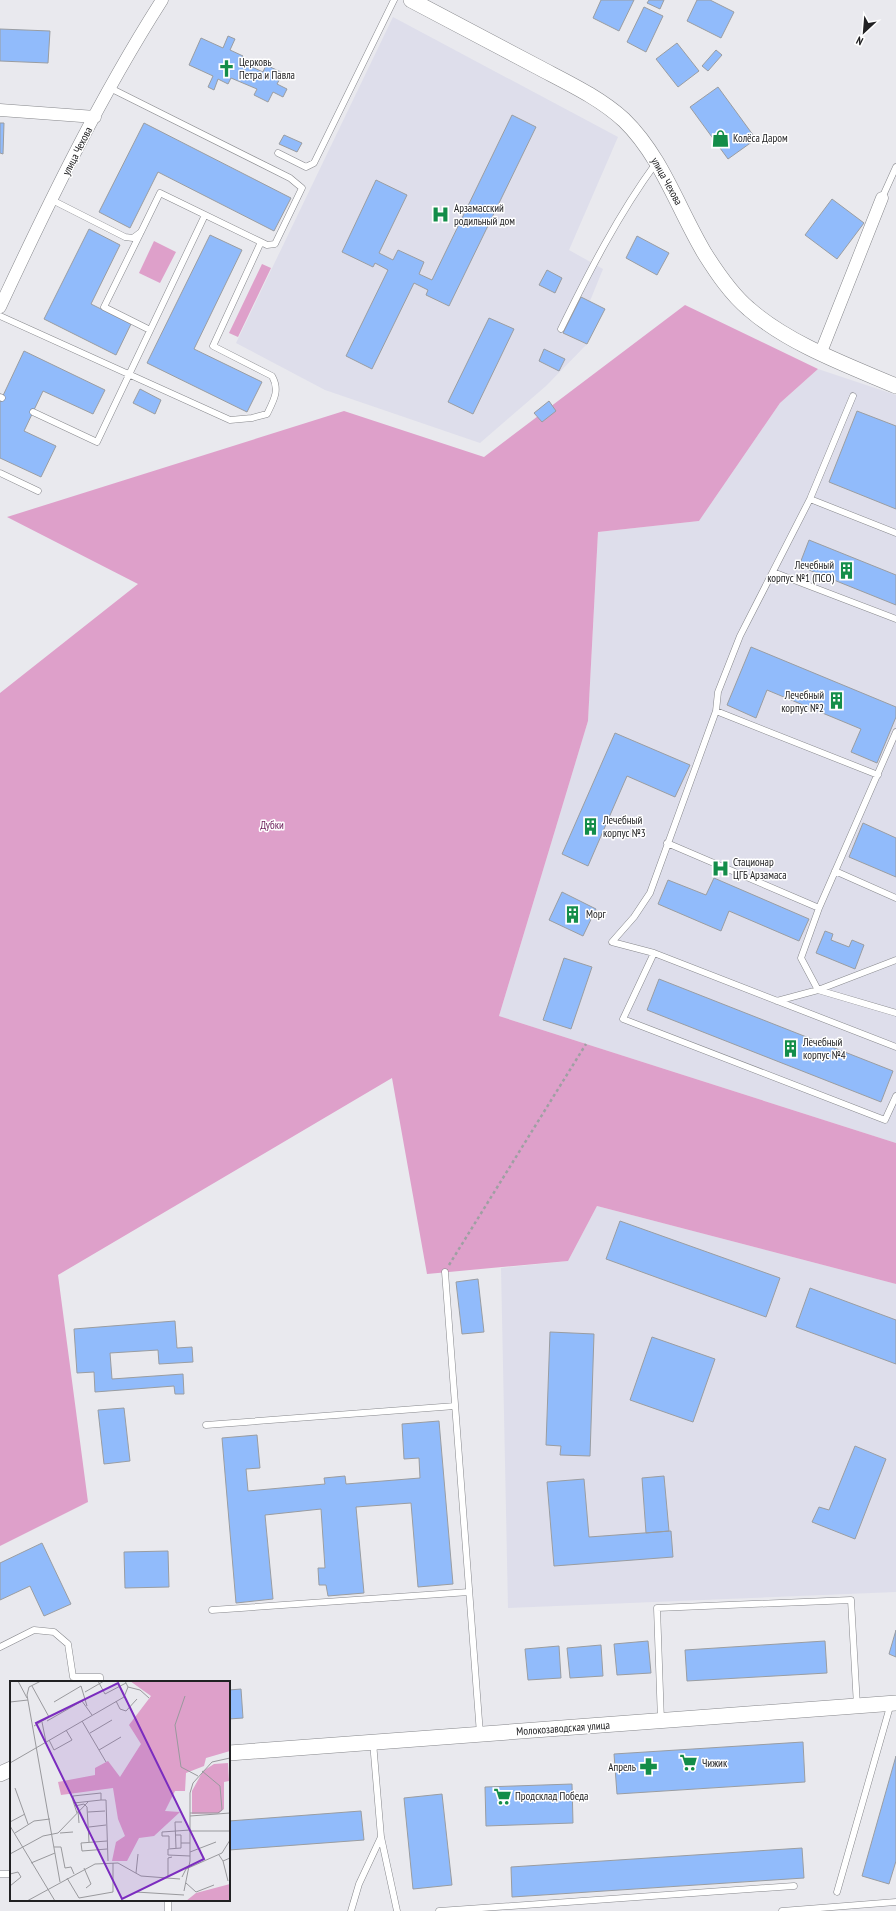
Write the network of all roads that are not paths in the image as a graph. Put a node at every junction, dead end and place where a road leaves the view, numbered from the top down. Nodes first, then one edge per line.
1 (162, 0) edge
2 (394, 0) edge
3 (411, 0) edge
4 (110, 88) junction
5 (0, 110) edge
6 (95, 117) junction
7 (278, 153) dead end
8 (657, 162) junction
9 (896, 167) edge
10 (882, 198) joint
11 (52, 200) junction
12 (205, 215) junction
13 (141, 232) junction
14 (261, 242) junction
15 (1, 302) edge
16 (0, 316) edge
17 (150, 330) junction
18 (561, 330) dead end
19 (821, 352) junction
20 (129, 375) junction
21 (896, 386) edge
22 (853, 396) dead end
23 (33, 412) dead end
24 (0, 473) edge
25 (38, 491) dead end
26 (810, 499) junction
27 (896, 533) edge
28 (774, 572) junction
29 (896, 619) edge
30 (716, 711) junction
31 (896, 732) edge
32 (878, 775) junction
33 (668, 843) junction
34 (835, 871) junction
35 (896, 898) edge
36 (819, 908) junction
37 (654, 953) junction
38 (896, 960) edge
39 (818, 990) junction
40 (777, 1001) junction
41 (896, 1013) edge
42 (896, 1047) edge
43 (896, 1096) edge
44 (445, 1272) road end
45 (455, 1406) junction
46 (206, 1425) dead end
47 (469, 1592) junction
48 (212, 1610) dead end
49 (0, 1646) edge
50 (100, 1681) edge
51 (894, 1703) edge
52 (857, 1706) junction
53 (661, 1721) junction
54 (480, 1734) junction
55 (373, 1742) junction
56 (230, 1752) edge
57 (10, 1769) edge
58 (0, 1774) edge
59 (381, 1838) junction
60 (794, 1886) dead end
61 (837, 1892) dead end
62 (896, 1902) edge
63 (351, 1911) edge
64 (397, 1911) edge
65 (439, 1911) edge
66 (782, 1911) edge

1 - 4 street, улица Чехова
2 - 7 lane
3 - 8 street, улица Чехова
4 - 6 street, улица Чехова
4 - 14 lane
5 - 6 street
6 - 11 street, улица Чехова
8 - 18 lane
8 - 19 street, улица Чехова
9 - 10 lane
10 - 19 street
11 - 13 lane
11 - 15 street, улица Чехова
12 - 13 lane
12 - 14 lane
12 - 17 lane
13 - 17 lane
14 - 20 lane
16 - 20 lane
17 - 20 lane
19 - 21 street, улица Чехова
20 - 23 lane
22 - 26 lane
24 - 25 lane
26 - 27 lane
26 - 28 lane
28 - 29 lane
28 - 30 lane
30 - 32 lane
30 - 33 lane
31 - 32 lane
32 - 34 lane
33 - 36 lane
33 - 37 lane
34 - 35 lane
34 - 36 lane
36 - 39 lane
37 - 40 lane
37 - 43 lane
38 - 39 lane
39 - 40 lane
39 - 41 lane
40 - 42 lane
44 - 45 lane
45 - 46 lane
45 - 47 lane
47 - 48 lane
47 - 54 lane
49 - 50 lane
51 - 52 street, Молокозаводская улица
51 - 61 lane
52 - 53 street, Молокозаводская улица
52 - 53 lane
53 - 54 street, Молокозаводская улица
54 - 55 street, Молокозаводская улица
55 - 56 street, Молокозаводская улица
55 - 59 lane
57 - 58 street
59 - 63 lane
59 - 64 lane
60 - 65 lane
62 - 66 lane

